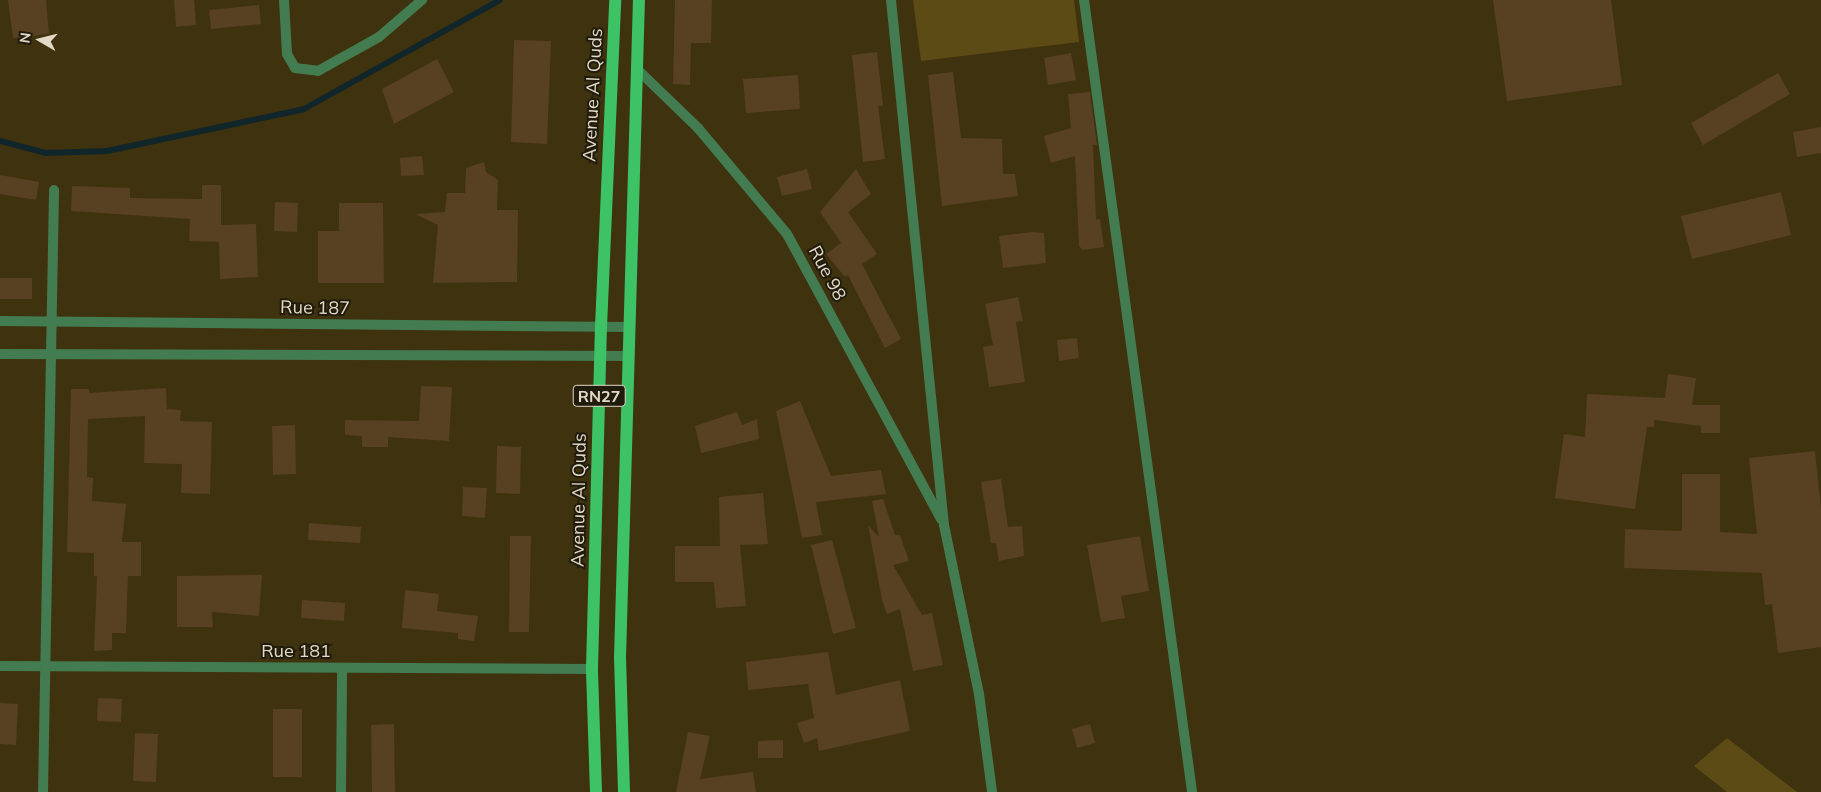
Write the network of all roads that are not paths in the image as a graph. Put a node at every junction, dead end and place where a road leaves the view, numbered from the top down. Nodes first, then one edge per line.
1 (284, 0) edge
2 (422, 0) edge
3 (615, 0) edge
4 (639, 0) edge
5 (891, 0) edge
6 (1084, 0) edge
7 (637, 69) junction
8 (54, 190) dead end
9 (0, 321) edge
10 (52, 321) junction
11 (601, 327) junction
12 (630, 327) junction
13 (0, 354) edge
14 (51, 354) junction
15 (600, 355) junction
16 (629, 356) junction
17 (944, 525) junction
18 (0, 666) edge
19 (46, 667) junction
20 (342, 668) junction
21 (592, 669) junction
22 (44, 792) edge
23 (341, 792) edge
24 (596, 792) edge
25 (624, 792) edge
26 (992, 792) edge
27 (1192, 792) edge

1 - 2 street
3 - 11 main road, Avenue Al Quds / RN27
4 - 7 main road, RN27
5 - 17 street
6 - 27 street
7 - 12 main road, RN27
7 - 17 street, Rue 98
8 - 10 street
9 - 10 street, Rue 187
10 - 11 street, Rue 187
10 - 14 street
11 - 12 street, Rue 187
11 - 15 main road, Avenue Al Quds / RN27
12 - 16 main road, RN27
13 - 14 street
14 - 15 street
14 - 19 street
15 - 16 street
15 - 21 main road, Avenue Al Quds / RN27
16 - 25 main road, RN27
17 - 26 street
18 - 19 street, Rue 181
19 - 20 street, Rue 181
19 - 22 street
20 - 21 street, Rue 181
20 - 23 street
21 - 24 main road, Avenue Al Quds / RN27

